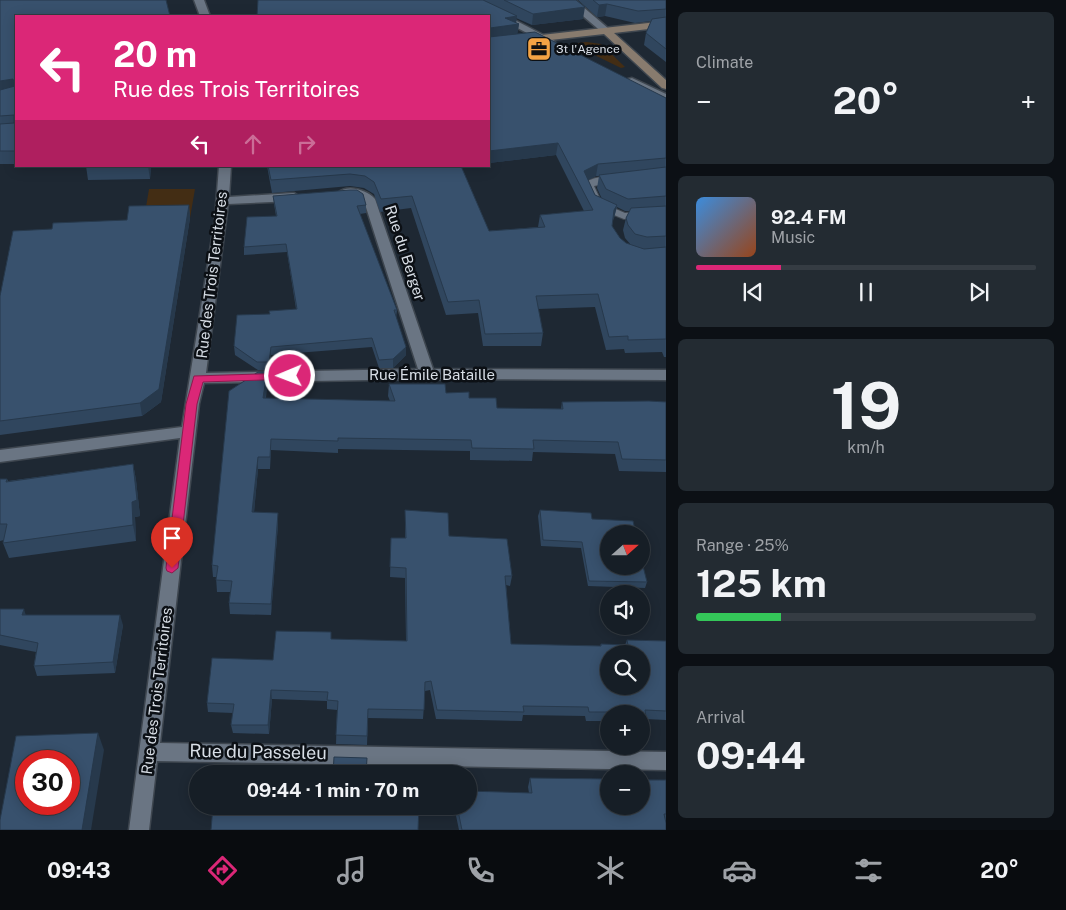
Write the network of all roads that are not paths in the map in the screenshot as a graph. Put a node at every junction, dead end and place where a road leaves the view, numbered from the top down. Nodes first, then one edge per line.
1 (199, 0) edge
2 (469, 0) edge
3 (569, 0) edge
4 (205, 15) edge
5 (666, 24) edge
6 (606, 31) junction
7 (543, 38) junction
8 (490, 44) edge
9 (561, 46) edge
10 (622, 76) edge
11 (666, 86) edge
12 (666, 98) edge
13 (225, 167) edge
14 (631, 178) edge
15 (332, 194) edge
16 (305, 197) edge
17 (222, 201) junction
18 (666, 213) edge
19 (624, 216) junction
20 (614, 228) edge
21 (427, 374) junction
22 (666, 376) edge
23 (198, 378) junction
24 (189, 432) junction
25 (0, 456) edge
26 (149, 752) junction
27 (666, 761) edge
28 (139, 830) edge

1 - 4 street
2 - 7 street
3 - 6 street
5 - 6 street
6 - 7 street
6 - 11 street
7 - 8 street
7 - 9 street
10 - 12 street
13 - 17 street, Rue des Trois Territoires
14 - 19 lane
15 - 21 street, Rue du Berger
16 - 17 street
17 - 23 street, Rue des Trois Territoires
18 - 19 lane
19 - 20 lane
21 - 22 street, Rue Émile Bataille
21 - 23 street, Rue Émile Bataille
23 - 24 street, Rue des Trois Territoires
24 - 25 street
24 - 26 street, Rue des Trois Territoires
26 - 27 street, Rue du Passeleu
26 - 28 street, Rue des Trois Territoires

